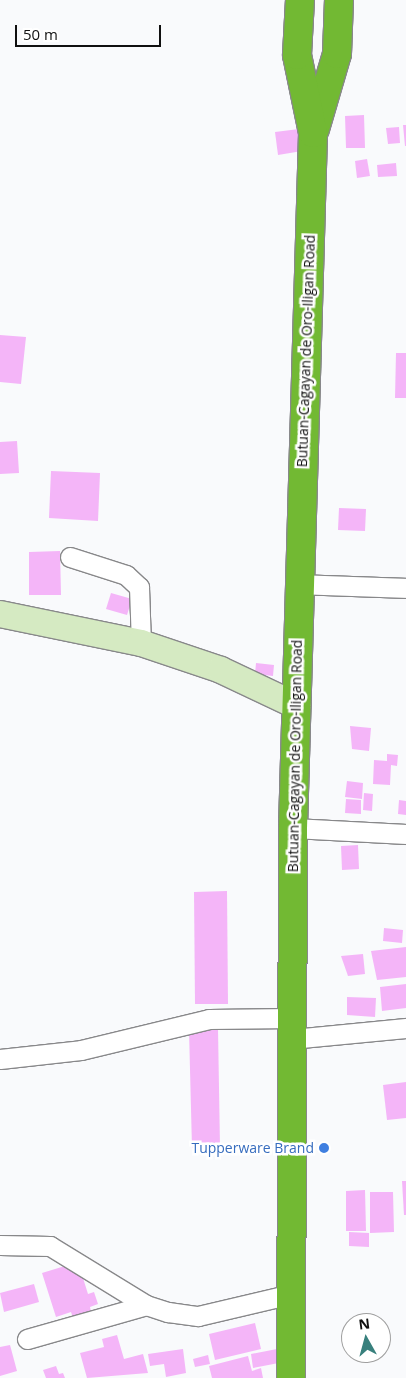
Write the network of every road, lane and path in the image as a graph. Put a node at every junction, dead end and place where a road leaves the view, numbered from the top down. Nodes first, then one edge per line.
1 (300, 0) edge
2 (339, 0) edge
3 (313, 133) junction
4 (70, 558) dead end
5 (298, 584) junction
6 (406, 588) edge
7 (0, 614) edge
8 (141, 643) junction
9 (297, 706) junction
10 (293, 828) junction
11 (406, 834) edge
12 (406, 1028) edge
13 (292, 1029) junction
14 (0, 1059) edge
15 (0, 1244) edge
16 (292, 1294) junction
17 (146, 1305) junction
18 (26, 1339) dead end
19 (291, 1378) edge

1 - 3 highway, Butuan-Cagayan de Oro-Iligan Road
2 - 3 highway, Butuan-Cagayan de Oro-Iligan Road
3 - 5 highway, Butuan-Cagayan de Oro-Iligan Road
4 - 8 street
5 - 6 street
5 - 9 highway, Butuan-Cagayan de Oro-Iligan Road
7 - 8 street
8 - 9 street
9 - 10 highway, Butuan-Cagayan de Oro-Iligan Road
10 - 11 street
10 - 13 highway, Butuan-Cagayan de Oro-Iligan Road
12 - 13 street
13 - 14 street
13 - 16 highway, Butuan-Cagayan de Oro-Iligan Road
15 - 17 street
16 - 17 street
16 - 19 highway, Butuan-Cagayan de Oro-Iligan Road
17 - 18 street

